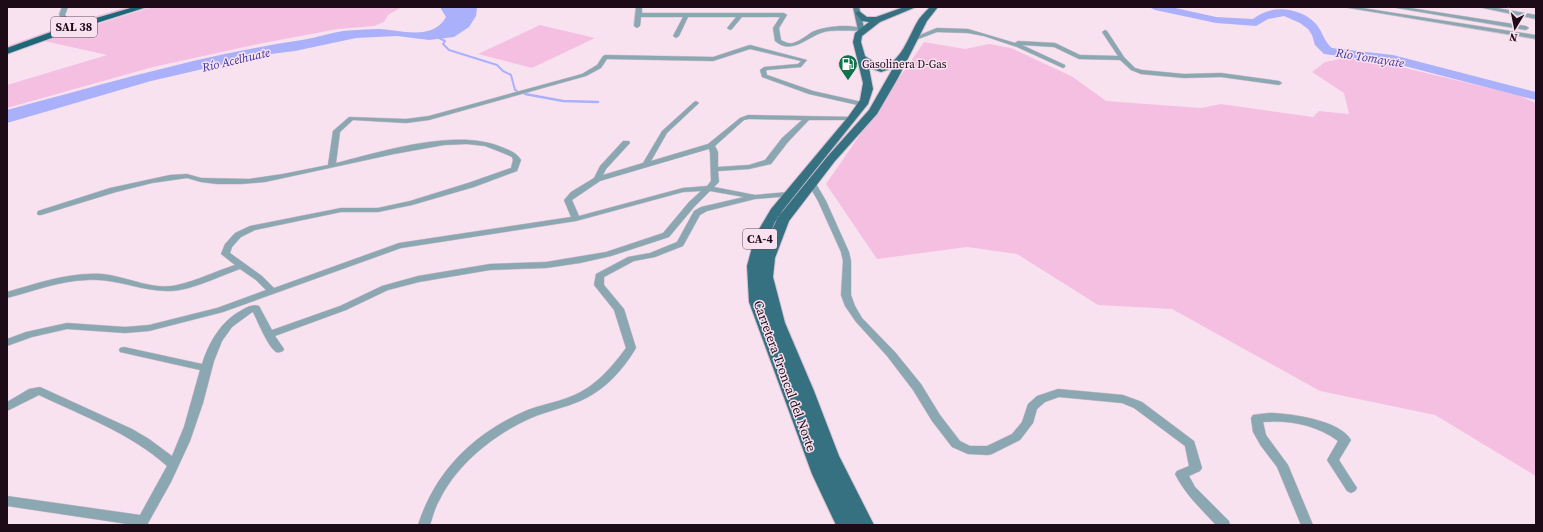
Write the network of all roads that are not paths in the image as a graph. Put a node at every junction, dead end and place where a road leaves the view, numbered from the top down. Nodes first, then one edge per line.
1 (65, 7) edge
2 (124, 7) edge
3 (143, 7) edge
4 (639, 7) edge
5 (912, 7) edge
6 (934, 7) edge
7 (1346, 7) edge
8 (1394, 7) edge
9 (1481, 7) edge
10 (858, 10) edge
11 (897, 12) junction
12 (639, 15) junction
13 (686, 15) junction
14 (740, 15) junction
15 (1536, 17) edge
16 (877, 20) junction
17 (70, 23) junction
18 (638, 26) dead end
19 (730, 28) dead end
20 (1526, 28) dead end
21 (862, 30) junction
22 (1105, 32) dead end
23 (676, 36) dead end
24 (1536, 37) edge
25 (1014, 43) junction
26 (7, 44) edge
27 (907, 48) junction
28 (7, 51) edge
29 (861, 57) junction
30 (1122, 58) junction
31 (1063, 66) dead end
32 (1279, 83) dead end
33 (696, 103) dead end
34 (862, 104) junction
35 (808, 117) junction
36 (853, 118) junction
37 (626, 143) dead end
38 (711, 146) junction
39 (646, 164) junction
40 (332, 165) junction
41 (715, 169) junction
42 (597, 179) junction
43 (812, 184) junction
44 (708, 188) junction
45 (788, 194) junction
46 (755, 197) junction
47 (41, 214) dead end
48 (576, 219) junction
49 (240, 266) junction
50 (272, 291) junction
51 (7, 295) edge
52 (260, 296) junction
53 (251, 308) junction
54 (269, 335) junction
55 (7, 343) edge
56 (279, 349) dead end
57 (124, 350) dead end
58 (206, 368) junction
59 (7, 407) edge
60 (173, 464) junction
61 (1351, 488) dead end
62 (7, 501) edge
63 (142, 523) edge
64 (424, 525) edge
65 (846, 525) edge
66 (864, 525) edge
67 (1224, 525) edge
68 (1307, 525) edge

1 - 17 street
2 - 17 highway, SAL 38
3 - 28 highway, SAL 38
4 - 12 street
5 - 11 main road
6 - 27 main road, Carretera Troncal del Norte / CA-4
7 - 24 street
8 - 20 street
9 - 15 street
10 - 16 main road
10 - 21 main road
11 - 16 main road
11 - 27 main road
12 - 13 street
12 - 18 street
13 - 14 street
13 - 23 street
14 - 19 street
14 - 21 street
16 - 21 main road
17 - 26 highway, SAL 38
21 - 29 main road, Carretera Troncal del Norte / CA-4
22 - 30 street
25 - 27 street
25 - 30 street
25 - 31 street
27 - 29 main road
27 - 43 main road, Carretera Troncal del Norte / CA-4
29 - 34 main road, Carretera Troncal del Norte / CA-4
30 - 32 street
33 - 39 street
34 - 36 main road, Carretera Troncal del Norte / CA-4
34 - 40 street
35 - 36 street
35 - 38 street
35 - 41 street
36 - 45 main road, Carretera Troncal del Norte / CA-4
37 - 42 street
38 - 39 street
38 - 41 street
39 - 42 street
40 - 47 street
40 - 49 street
41 - 44 street
42 - 48 street
43 - 66 main road, Carretera Troncal del Norte / CA-4
43 - 67 street
44 - 46 street
44 - 48 street
44 - 54 street
45 - 46 street
45 - 65 main road, Carretera Troncal del Norte / CA-4
46 - 64 street
48 - 50 street
49 - 50 street
49 - 51 street
50 - 52 street
52 - 53 street
52 - 55 street
53 - 54 street
53 - 58 street
54 - 56 street
57 - 58 street
58 - 60 street
59 - 60 street
60 - 63 street
61 - 68 street
62 - 63 street

